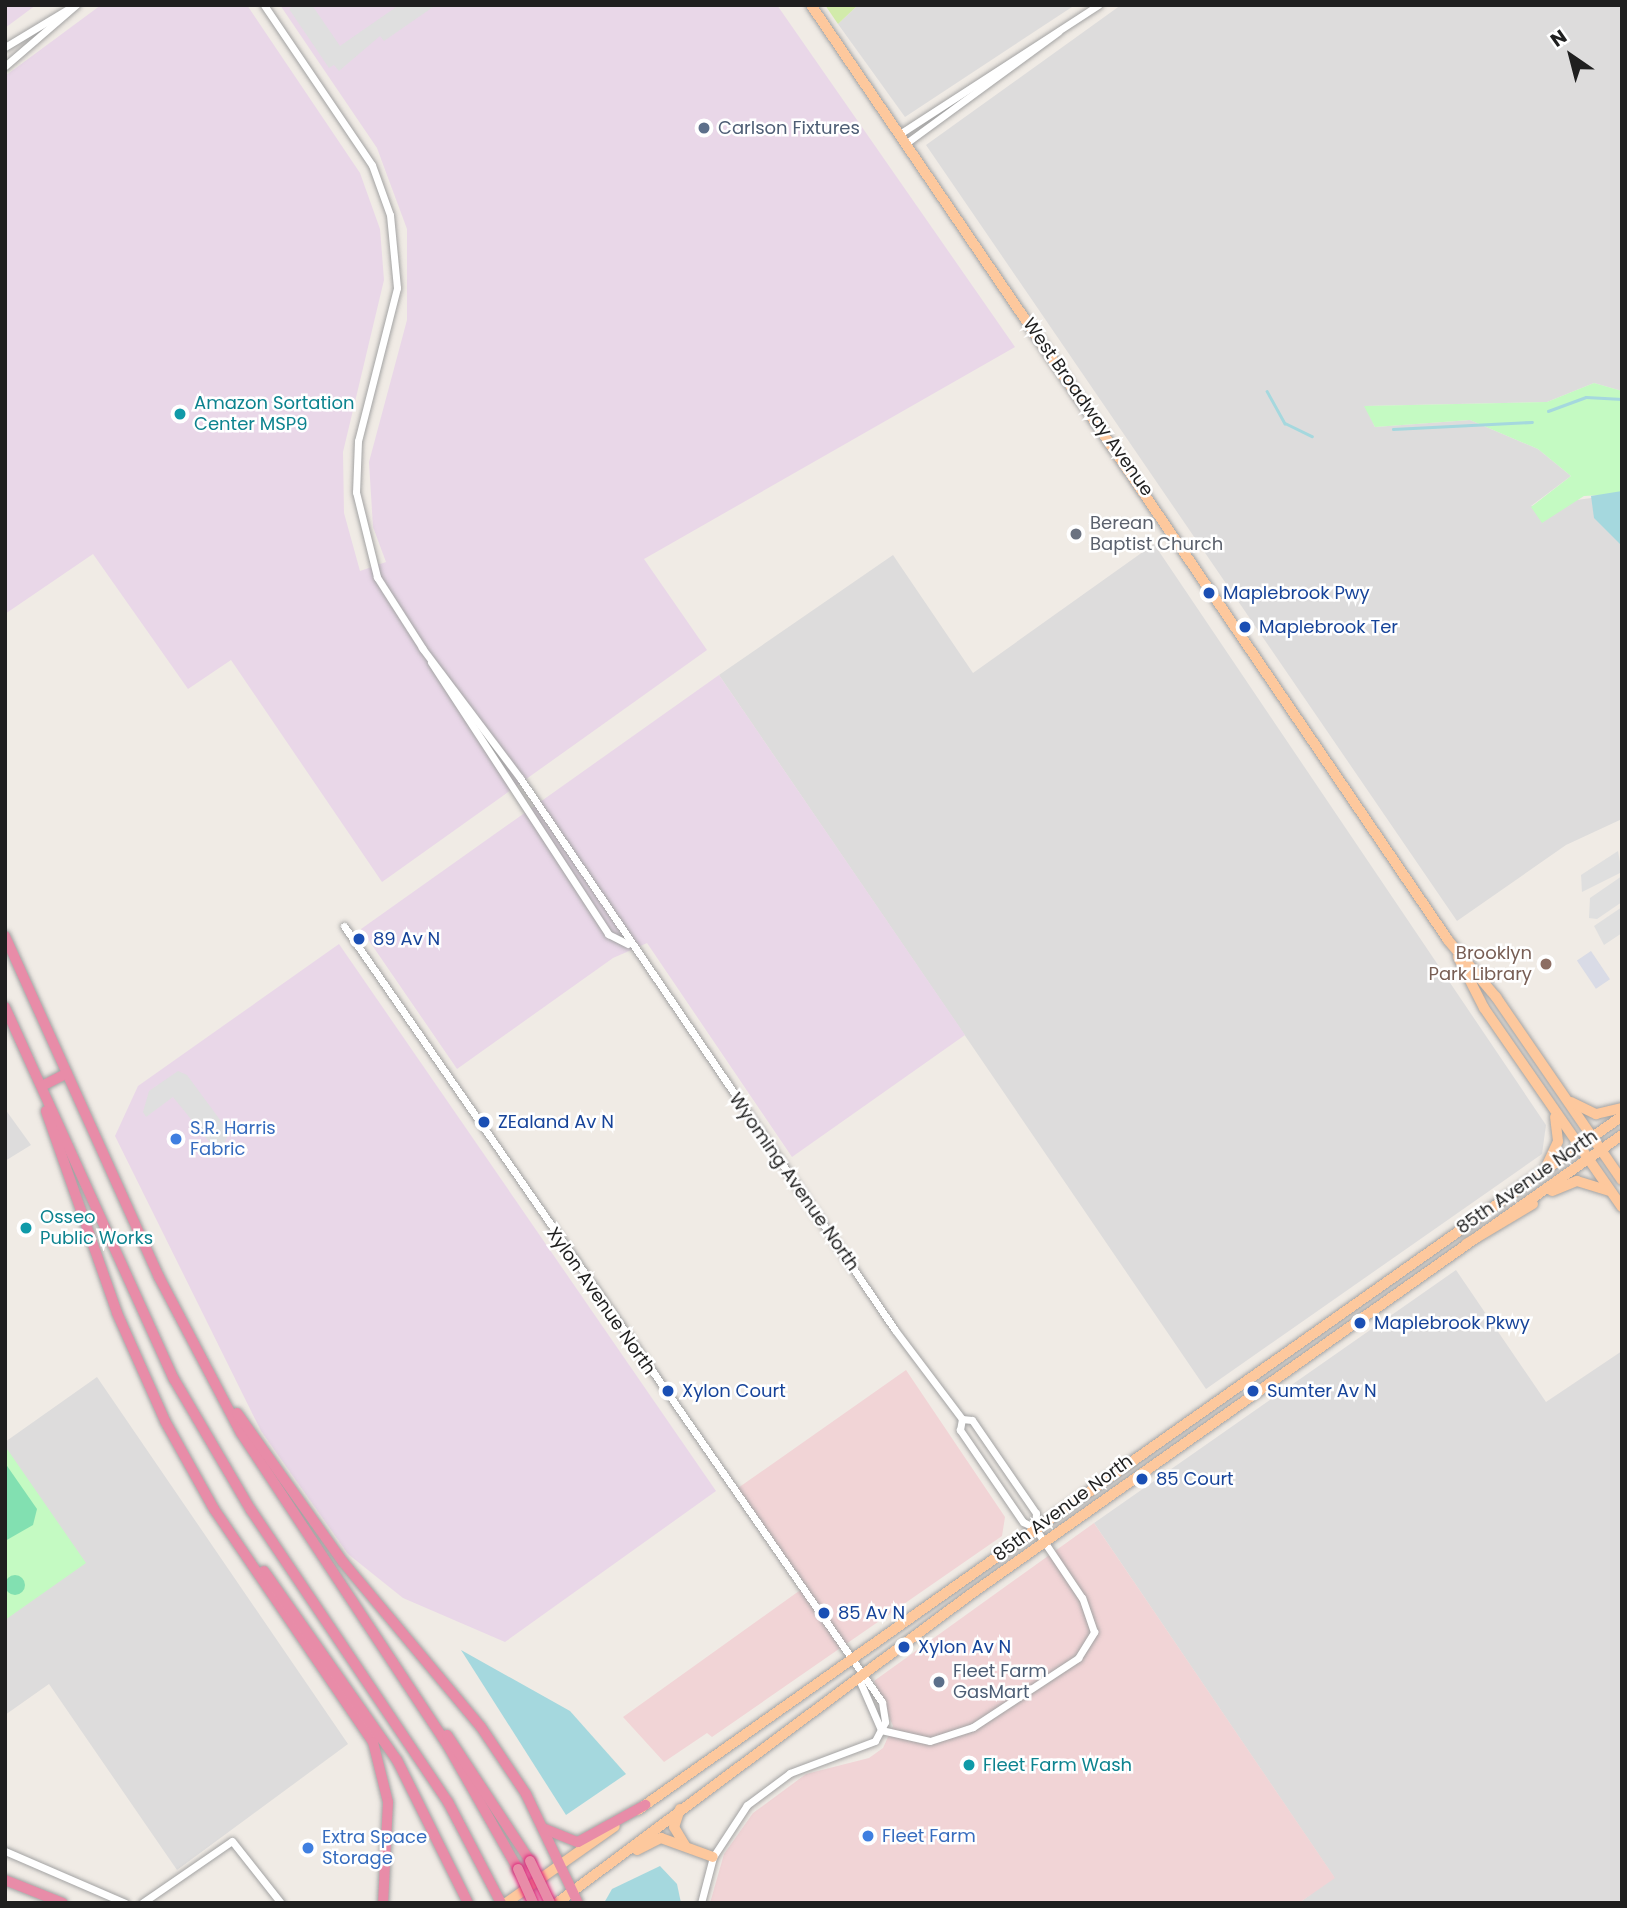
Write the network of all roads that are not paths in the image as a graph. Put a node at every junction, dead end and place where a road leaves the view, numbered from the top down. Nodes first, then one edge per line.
1 (75, 5) edge
2 (264, 5) edge
3 (811, 5) edge
4 (1098, 5) edge
5 (1059, 32) junction
6 (5, 47) edge
7 (5, 66) edge
8 (898, 135) junction
9 (905, 144) junction
10 (422, 648) junction
11 (344, 926) dead end
12 (5, 936) edge
13 (628, 944) junction
14 (1455, 950) junction
15 (5, 1007) edge
16 (19, 1036) junction
17 (67, 1073) junction
18 (41, 1086) junction
19 (1562, 1093) junction
20 (1549, 1102) junction
21 (1622, 1108) edge
22 (1622, 1116) edge
23 (1622, 1136) edge
24 (1592, 1137) junction
25 (1579, 1146) junction
26 (1601, 1150) junction
27 (1588, 1158) junction
28 (1545, 1168) junction
29 (1622, 1180) edge
30 (1613, 1195) junction
31 (1622, 1207) edge
32 (1462, 1245) junction
33 (205, 1368) junction
34 (962, 1419) junction
35 (214, 1509) junction
36 (1035, 1528) junction
37 (1044, 1542) junction
38 (849, 1662) junction
39 (858, 1676) junction
40 (423, 1708) junction
41 (881, 1730) junction
42 (645, 1805) junction
43 (682, 1806) junction
44 (541, 1825) junction
45 (5, 1851) edge
46 (690, 1851) junction
47 (713, 1857) junction
48 (559, 1866) junction
49 (605, 1868) junction
50 (5, 1880) edge
51 (573, 1891) junction
52 (63, 1903) edge
53 (125, 1903) edge
54 (142, 1903) edge
55 (281, 1903) edge
56 (383, 1903) edge
57 (468, 1903) edge
58 (500, 1903) edge
59 (506, 1903) edge
60 (533, 1903) edge
61 (551, 1903) edge
62 (557, 1903) edge
63 (578, 1903) edge
64 (701, 1903) edge

1 - 6 street
1 - 7 street
2 - 10 street, Wyoming Avenue North
3 - 8 main road, West Broadway Avenue
4 - 5 street
5 - 8 street
5 - 9 street
8 - 9 main road, West Broadway Avenue
9 - 14 main road, West Broadway Avenue
10 - 13 street, Wyoming Avenue North
10 - 13 street, Wyoming Avenue North
11 - 38 street, Xylon Avenue North
12 - 17 highway
13 - 34 street, Wyoming Avenue North
14 - 19 main road, West Broadway Avenue
14 - 20 main road, West Broadway Avenue
15 - 16 highway
16 - 18 highway
16 - 35 highway
17 - 18 highway
17 - 33 highway
18 - 58 highway
19 - 21 main road
19 - 24 main road, West Broadway Avenue
20 - 25 main road, West Broadway Avenue
20 - 28 main road
22 - 24 main road, 85th Avenue North
23 - 26 main road, 85th Avenue North
24 - 25 main road, 85th Avenue North
24 - 26 main road, West Broadway Avenue
25 - 27 main road, West Broadway Avenue
25 - 28 main road, 85th Avenue North
26 - 27 main road, 85th Avenue North
26 - 29 main road, West Broadway Avenue
27 - 30 main road, West Broadway Avenue
27 - 32 main road, 85th Avenue North
28 - 36 main road, 85th Avenue North
30 - 31 main road, West Broadway Avenue
30 - 32 main road
32 - 37 main road, 85th Avenue North
33 - 40 highway
33 - 44 highway
34 - 36 street, Wyoming Avenue North
34 - 36 street, Wyoming Avenue North
35 - 56 highway
35 - 57 highway
36 - 37 street, Wyoming Avenue North
36 - 38 main road, 85th Avenue North
37 - 39 main road, 85th Avenue North
37 - 41 street, Wyoming Avenue North
38 - 39 street, Xylon Avenue North
38 - 42 main road, 85th Avenue North
39 - 41 street, Xylon Avenue North
39 - 43 main road, 85th Avenue North
40 - 60 highway, bridge
40 - 61 highway, bridge
41 - 47 street
42 - 44 highway
42 - 48 main road, 85th Avenue North
43 - 46 main road
43 - 49 main road, 85th Avenue North
44 - 48 highway
45 - 53 street
46 - 47 main road
46 - 49 main road
47 - 64 street
48 - 51 highway
48 - 59 main road, 85th Avenue North
49 - 51 main road, 85th Avenue North
50 - 52 highway
51 - 62 main road, 85th Avenue North
51 - 63 highway
54 - 55 street

